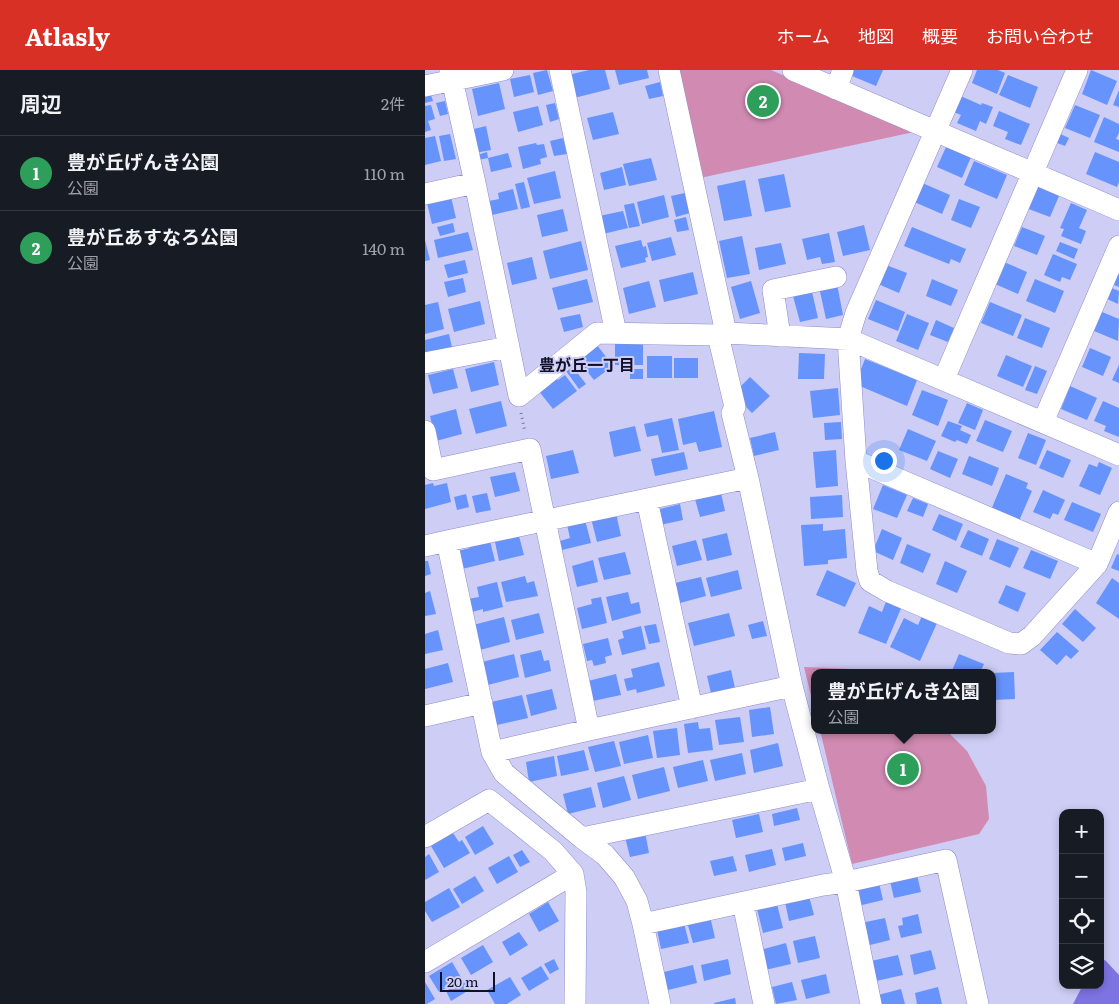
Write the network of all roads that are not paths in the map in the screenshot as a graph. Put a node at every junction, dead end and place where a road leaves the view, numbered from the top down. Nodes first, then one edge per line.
1 (503, 70) edge
2 (560, 70) edge
3 (669, 70) edge
4 (793, 70) edge
5 (962, 70) edge
6 (1077, 70) edge
7 (451, 75) edge
8 (840, 79) edge
9 (425, 86) edge
10 (936, 132) junction
11 (1032, 173) junction
12 (475, 183) junction
13 (425, 194) edge
14 (1119, 210) edge
15 (1119, 246) edge
16 (836, 277) dead end
17 (616, 333) junction
18 (722, 334) junction
19 (781, 336) junction
20 (848, 339) junction
21 (508, 347) junction
22 (425, 363) edge
23 (944, 379) junction
24 (1043, 422) junction
25 (425, 432) edge
26 (1119, 455) edge
27 (856, 461) junction
28 (429, 471) edge
29 (748, 478) junction
30 (647, 500) junction
31 (1119, 512) edge
32 (546, 521) junction
33 (447, 541) junction
34 (425, 546) edge
35 (1097, 564) junction
36 (792, 686) junction
37 (482, 703) junction
38 (692, 708) junction
39 (425, 716) edge
40 (589, 730) junction
41 (492, 752) junction
42 (819, 789) junction
43 (425, 837) edge
44 (583, 838) junction
45 (573, 874) junction
46 (847, 882) junction
47 (743, 903) junction
48 (643, 924) junction
49 (425, 962) edge
50 (572, 1003) edge
51 (660, 1004) edge
52 (764, 1004) edge
53 (871, 1004) edge
54 (978, 1004) edge

1 - 7 street
2 - 17 street
3 - 18 street
4 - 8 street
5 - 10 street
6 - 11 street
7 - 9 street
7 - 12 street
8 - 10 street
10 - 11 street
10 - 20 street
11 - 14 street
11 - 23 street
12 - 13 street
12 - 21 street
15 - 24 street
16 - 19 street
17 - 18 street
17 - 21 street
18 - 19 street
18 - 29 street
19 - 20 street
20 - 23 street
20 - 27 street
21 - 22 street
23 - 24 street
24 - 26 street
25 - 28 street
27 - 35 street
27 - 35 street
28 - 32 street
29 - 30 street
29 - 36 street
30 - 32 street
30 - 38 street
31 - 35 street
32 - 33 street
32 - 40 street
33 - 34 street
33 - 37 street
36 - 38 street
36 - 42 street
37 - 39 street
37 - 41 street
38 - 40 street
40 - 41 street
41 - 44 street
42 - 44 street
42 - 46 street
43 - 45 street
44 - 48 street
45 - 49 street
45 - 50 street
46 - 47 street
46 - 53 street
46 - 54 street
47 - 48 street
47 - 52 street
48 - 51 street

